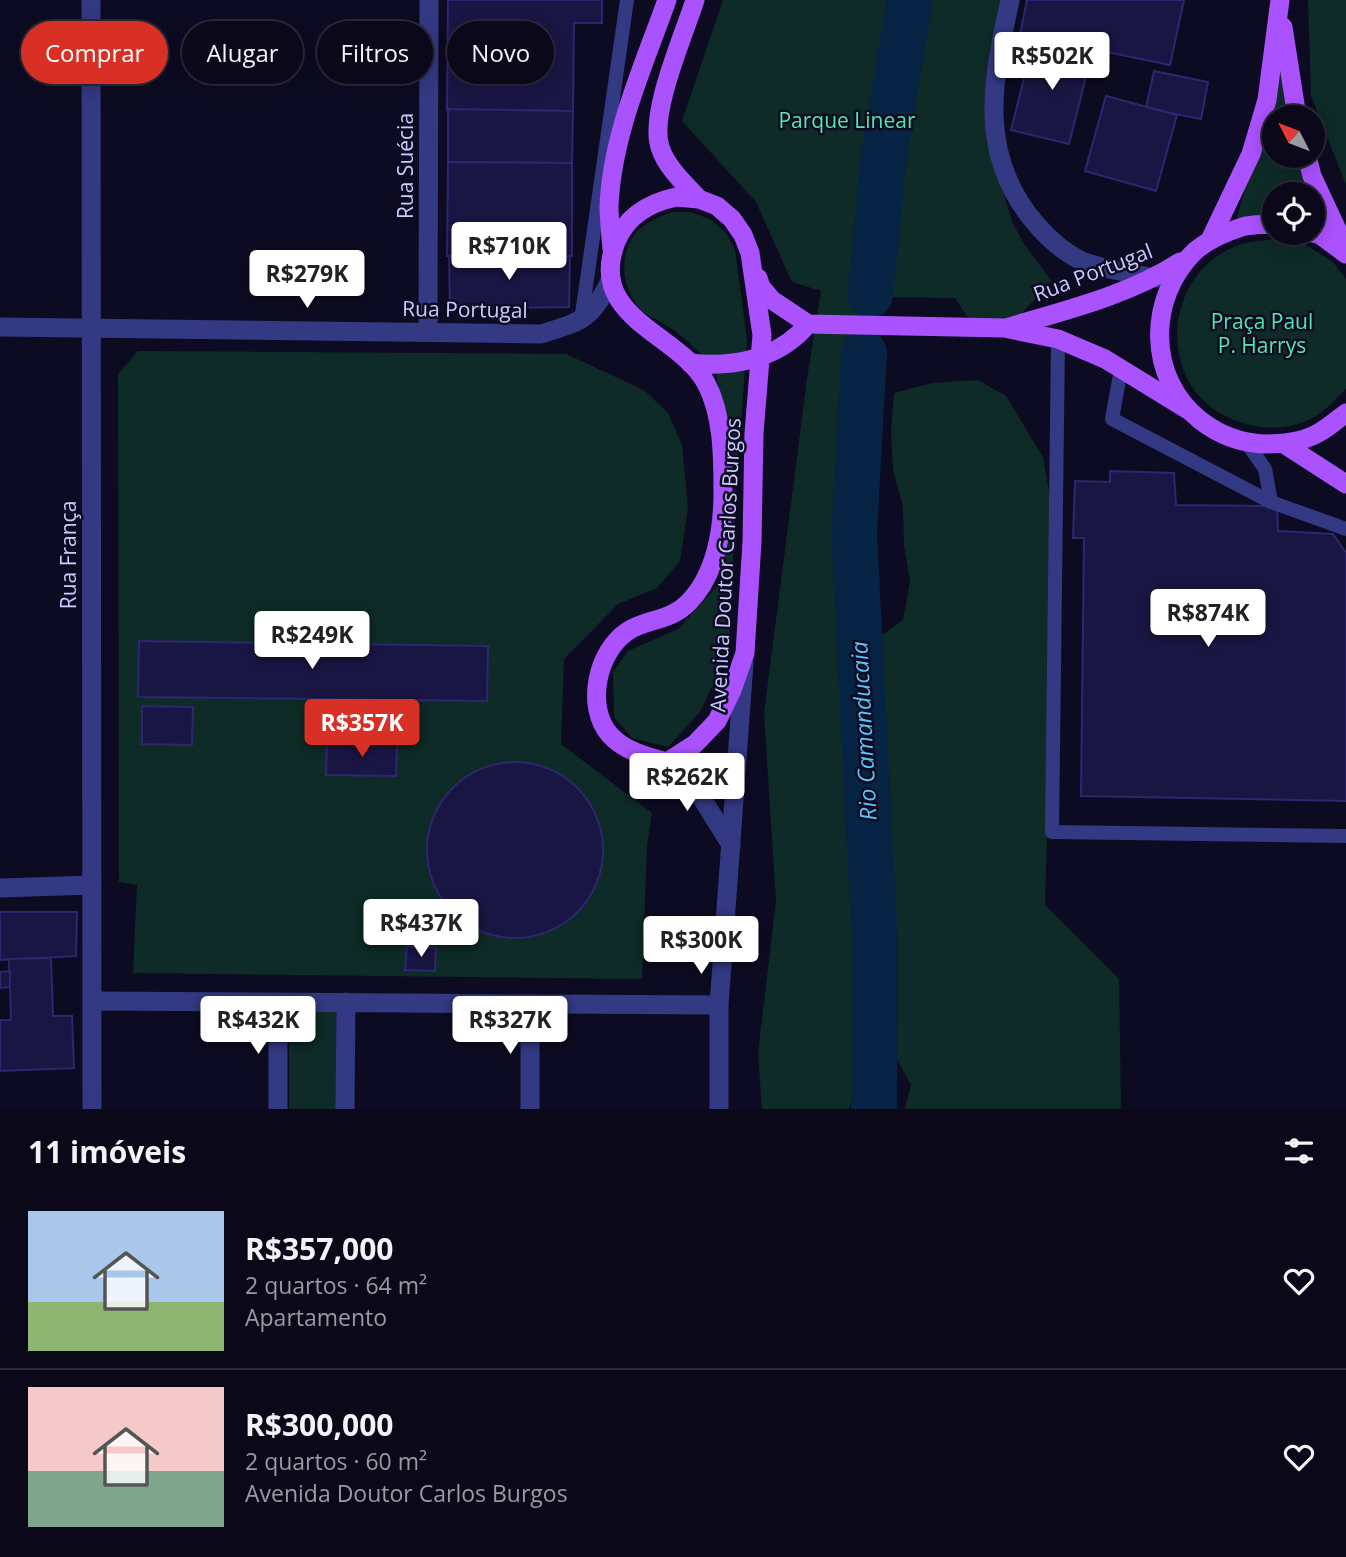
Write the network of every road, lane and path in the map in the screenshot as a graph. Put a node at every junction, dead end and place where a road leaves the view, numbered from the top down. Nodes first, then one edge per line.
1 (91, 0) edge
2 (429, 0) edge
3 (627, 0) edge
4 (667, 0) edge
5 (695, 0) edge
6 (1010, 0) edge
7 (1280, 1) edge
8 (1295, 105) edge
9 (1310, 168) edge
10 (699, 199) junction
11 (1262, 225) edge
12 (1325, 238) edge
13 (1202, 246) junction
14 (1346, 252) edge
15 (612, 253) junction
16 (750, 253) junction
17 (1156, 278) junction
18 (611, 279) junction
19 (581, 321) junction
20 (813, 324) junction
21 (0, 327) edge
22 (92, 328) junction
23 (1004, 328) junction
24 (428, 331) junction
25 (1058, 339) junction
26 (760, 359) junction
27 (690, 363) junction
28 (1121, 369) junction
29 (1188, 410) junction
30 (1346, 413) edge
31 (1247, 443) junction
32 (1284, 444) junction
33 (1346, 484) edge
34 (1272, 502) junction
35 (1346, 528) edge
36 (745, 653) junction
37 (667, 762) junction
38 (1346, 836) edge
39 (731, 845) junction
40 (92, 885) junction
41 (0, 888) edge
42 (92, 1001) junction
43 (278, 1002) junction
44 (346, 1002) junction
45 (530, 1004) junction
46 (719, 1005) junction
47 (92, 1109) edge
48 (278, 1109) edge
49 (345, 1109) edge
50 (530, 1109) edge
51 (719, 1109) edge

1 - 22 street, Rua França
2 - 24 street, Rua Suécia
3 - 19 lane
4 - 15 main road
5 - 10 main road
6 - 17 street
7 - 8 main road
7 - 13 main road
9 - 14 main road
10 - 15 main road
10 - 16 main road
11 - 13 main road, Rua Portugal
12 - 14 main road
13 - 17 main road, Rua Portugal
13 - 29 main road
15 - 18 main road
16 - 20 main road
16 - 26 main road
17 - 23 main road, Rua Portugal
18 - 19 street
18 - 27 main road
19 - 24 street, Rua Portugal
20 - 23 main road, Rua Portugal
20 - 26 main road
21 - 22 street, Rua Portugal
22 - 24 street, Rua Portugal
22 - 40 street, Rua França
23 - 25 main road, Rua Portugal
25 - 28 main road, Rua Portugal
25 - 38 lane
26 - 27 main road
26 - 36 main road, Avenida Doutor Carlos Burgos
27 - 37 main road, Avenida Doutor Carlos Burgos
28 - 29 main road, Rua Portugal
28 - 34 lane
29 - 31 main road
30 - 32 main road
31 - 32 main road
31 - 34 lane
32 - 33 main road
34 - 35 lane
36 - 37 main road
36 - 39 street, Avenida Doutor Carlos Burgos
37 - 39 street
39 - 46 street, Avenida Doutor Carlos Burgos
40 - 41 street
40 - 42 street, Rua França
42 - 43 street
42 - 47 street, Rua França
43 - 44 street
43 - 48 street
44 - 45 street
44 - 49 street
45 - 46 street
45 - 50 street
46 - 51 street, Avenida Doutor Carlos Burgos

